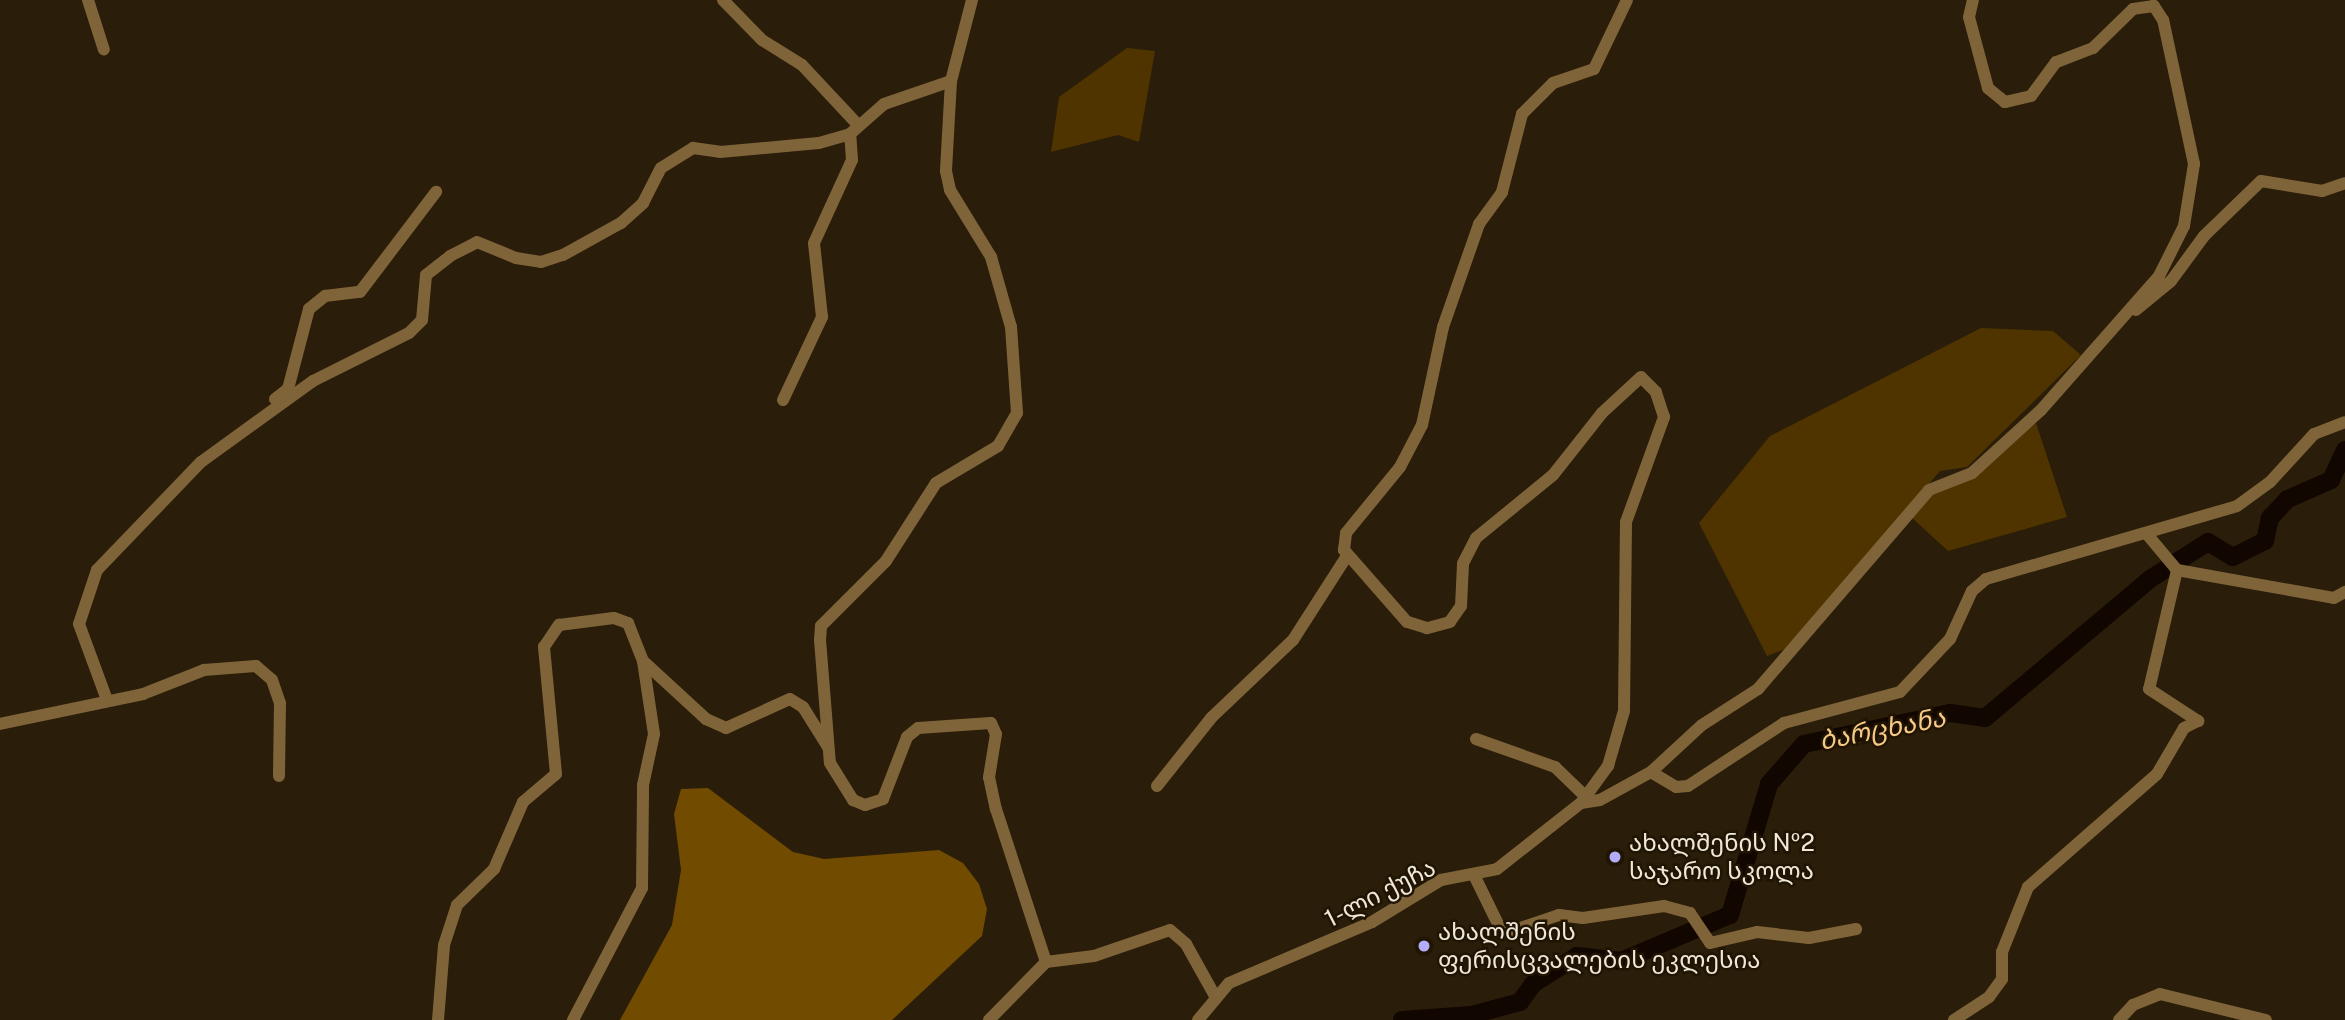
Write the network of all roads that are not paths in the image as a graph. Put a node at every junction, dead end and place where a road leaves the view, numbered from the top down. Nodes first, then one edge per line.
1 (88, 0) edge
2 (723, 0) edge
3 (972, 0) edge
4 (1627, 0) edge
5 (1973, 0) edge
6 (104, 50) dead end
7 (951, 81) junction
8 (855, 130) junction
9 (2345, 183) edge
10 (436, 192) dead end
11 (2127, 316) junction
12 (783, 400) dead end
13 (262, 419) junction
14 (2345, 422) edge
15 (2146, 533) junction
16 (1347, 556) junction
17 (2173, 565) junction
18 (2345, 592) edge
19 (643, 661) junction
20 (107, 700) junction
21 (0, 724) edge
22 (1476, 739) dead end
23 (830, 750) junction
24 (1651, 772) junction
25 (279, 776) dead end
26 (1157, 786) dead end
27 (1583, 800) junction
28 (1475, 877) junction
29 (1856, 929) dead end
30 (1046, 962) junction
31 (1216, 998) junction
32 (438, 1020) edge
33 (573, 1020) edge
34 (989, 1020) edge
35 (1198, 1020) edge
36 (1954, 1020) edge
37 (2119, 1020) edge
38 (2266, 1020) edge

1 - 6 street
2 - 8 street
3 - 7 street
4 - 16 street
5 - 11 street
7 - 8 street
7 - 23 street
8 - 12 street
8 - 13 street
9 - 11 street
10 - 13 street
11 - 24 street
13 - 20 street
14 - 15 street
15 - 17 street
15 - 24 street
16 - 26 street
16 - 27 street
17 - 18 street
17 - 36 street
19 - 23 street
19 - 32 street
19 - 33 street
20 - 21 street
20 - 25 street
22 - 27 street
23 - 30 street
24 - 27 street
27 - 28 street, 1-ლი ქუჩა
28 - 29 street
28 - 31 street, 1-ლი ქუჩა
30 - 31 street
30 - 34 street
31 - 35 street, 1-ლი ქუჩა
37 - 38 street

